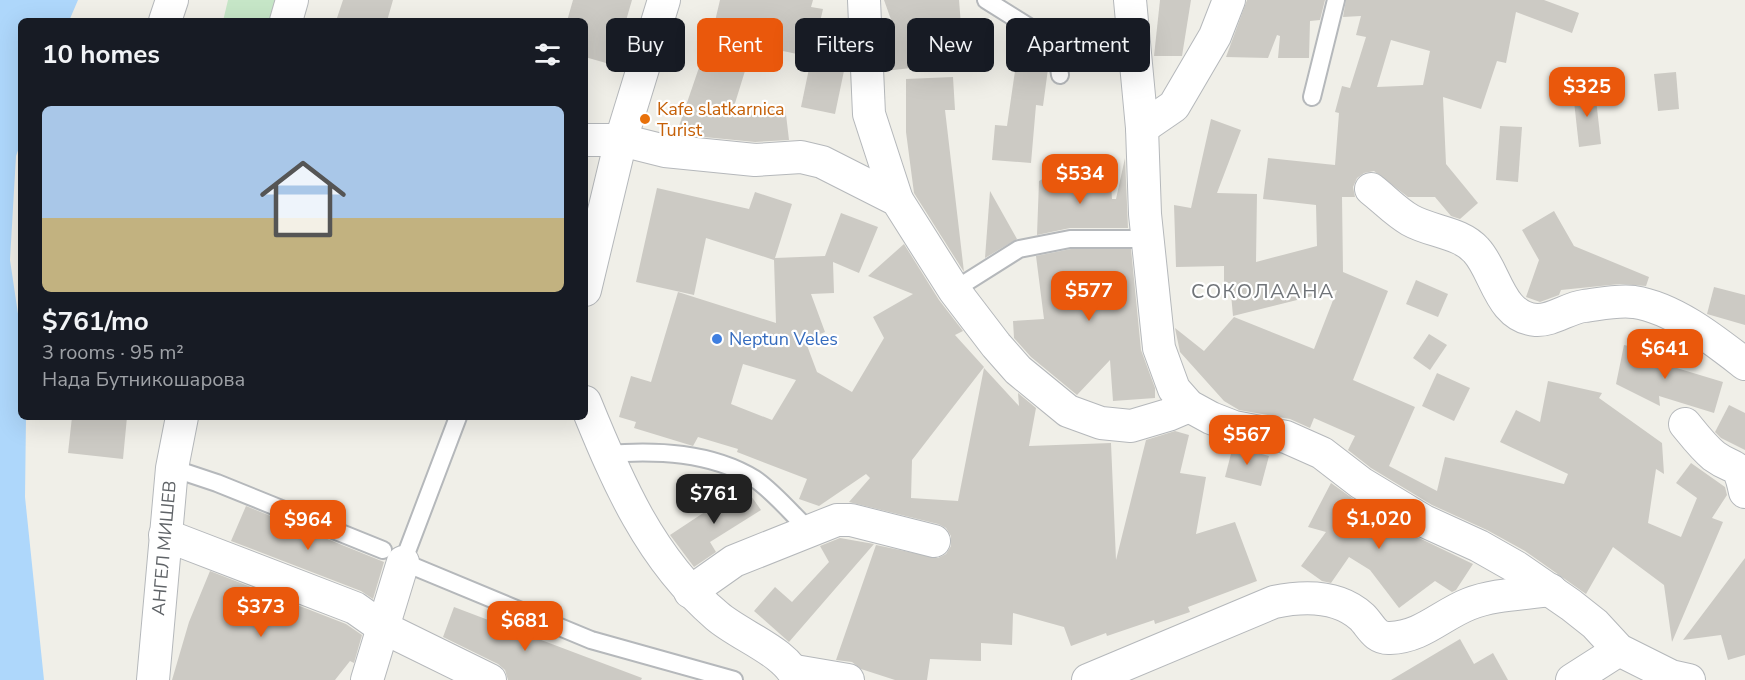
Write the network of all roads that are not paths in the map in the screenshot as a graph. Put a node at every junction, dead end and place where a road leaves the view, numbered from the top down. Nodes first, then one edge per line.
1 (172, 0) edge
2 (292, 0) edge
3 (664, 0) edge
4 (864, 0) edge
5 (986, 0) edge
6 (1130, 0) edge
7 (1229, 0) edge
8 (1336, 0) edge
9 (166, 18) edge
10 (287, 18) edge
11 (1060, 75) dead end
12 (1312, 97) dead end
13 (1142, 128) junction
14 (588, 140) edge
15 (621, 140) junction
16 (1371, 189) dead end
17 (897, 200) junction
18 (1148, 239) junction
19 (588, 278) edge
20 (954, 290) junction
21 (1745, 364) edge
22 (1189, 406) junction
23 (588, 409) edge
24 (181, 420) edge
25 (457, 420) edge
26 (1685, 424) dead end
27 (606, 454) junction
28 (172, 468) junction
29 (1745, 492) edge
30 (809, 530) junction
31 (165, 535) junction
32 (934, 541) dead end
33 (393, 556) junction
34 (1551, 590) junction
35 (690, 592) junction
36 (382, 627) junction
37 (1618, 650) junction
38 (796, 675) edge
39 (153, 680) edge
40 (367, 680) edge
41 (490, 680) edge
42 (734, 680) edge
43 (848, 680) edge
44 (1088, 680) edge
45 (1572, 680) edge
46 (1689, 680) edge

1 - 9 street
2 - 10 street
3 - 15 street
4 - 17 street
5 - 11 lane
6 - 13 street
7 - 13 street
8 - 12 lane
13 - 18 street
14 - 15 street
15 - 17 street
15 - 19 street
16 - 21 street
17 - 20 street
18 - 20 lane
18 - 22 street
20 - 22 street
22 - 34 street
23 - 27 street
24 - 28 street, АНГЕЛ МИШЕВ
25 - 33 lane
26 - 29 street
27 - 30 lane
27 - 35 street
28 - 31 street, АНГЕЛ МИШЕВ
28 - 33 lane
30 - 32 street
30 - 35 street
31 - 36 street
31 - 39 street, АНГЕЛ МИШЕВ
33 - 36 street
33 - 42 lane
34 - 37 street
34 - 44 street
35 - 38 street
36 - 40 street
36 - 41 street
37 - 45 street
37 - 46 street
38 - 43 street

